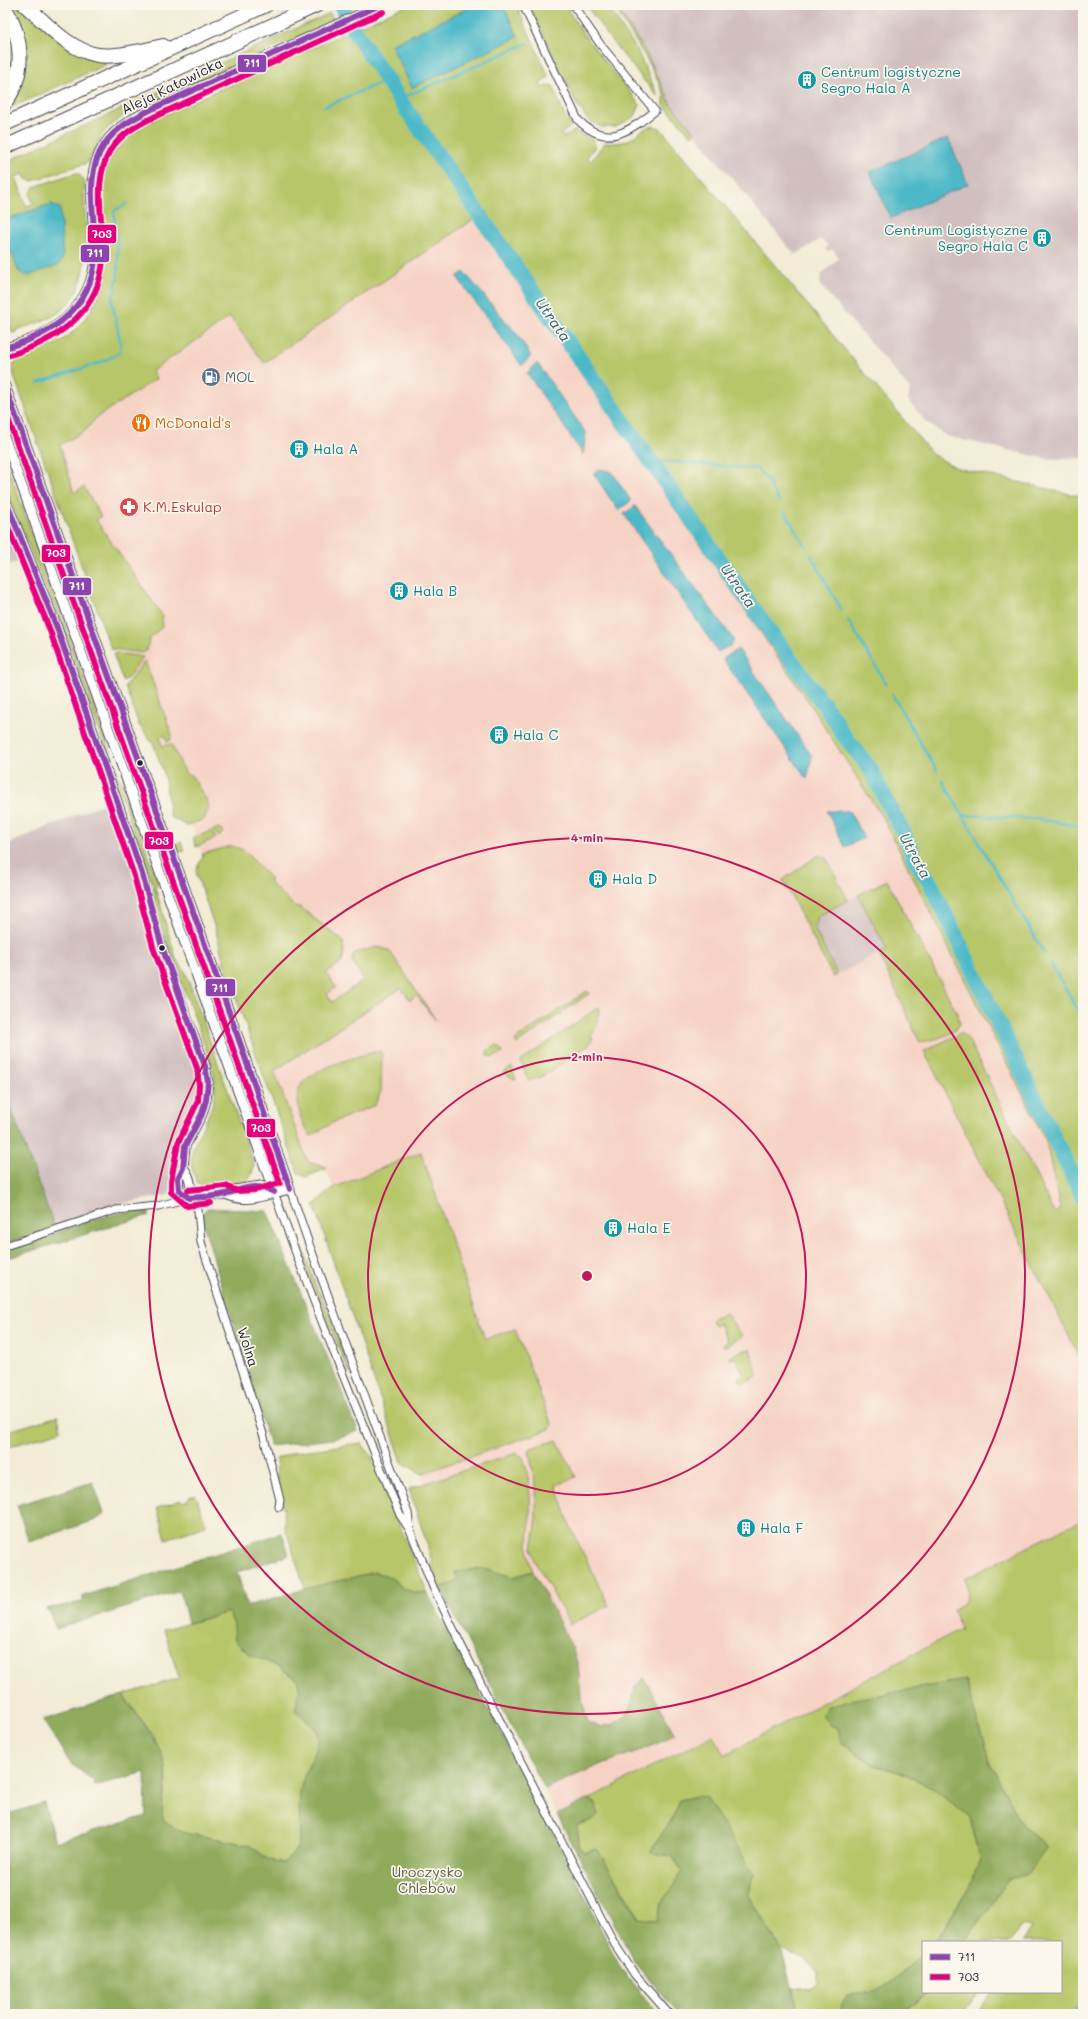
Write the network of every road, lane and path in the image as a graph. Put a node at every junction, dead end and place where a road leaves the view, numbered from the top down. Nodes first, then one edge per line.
1 (25, 5) edge
2 (266, 5) edge
3 (317, 5) edge
4 (380, 5) edge
5 (523, 5) edge
6 (573, 5) edge
7 (5, 8) edge
8 (190, 39) junction
9 (5, 103) edge
10 (5, 124) edge
11 (5, 146) edge
12 (5, 348) edge
13 (5, 386) edge
14 (5, 439) edge
15 (5, 499) edge
16 (290, 1189) junction
17 (274, 1192) junction
18 (188, 1198) junction
19 (5, 1246) edge
20 (279, 1507) dead end
21 (410, 1530) junction
22 (669, 2014) edge

1 - 8 highway
2 - 8 highway
3 - 11 highway
4 - 12 street, Aleja Katowicka
5 - 6 street
7 - 9 highway
8 - 10 highway
13 - 16 street
14 - 17 street
15 - 18 street
16 - 17 street
16 - 21 street
17 - 18 street
17 - 21 street
18 - 19 street
18 - 20 street, Wolna
21 - 22 street

